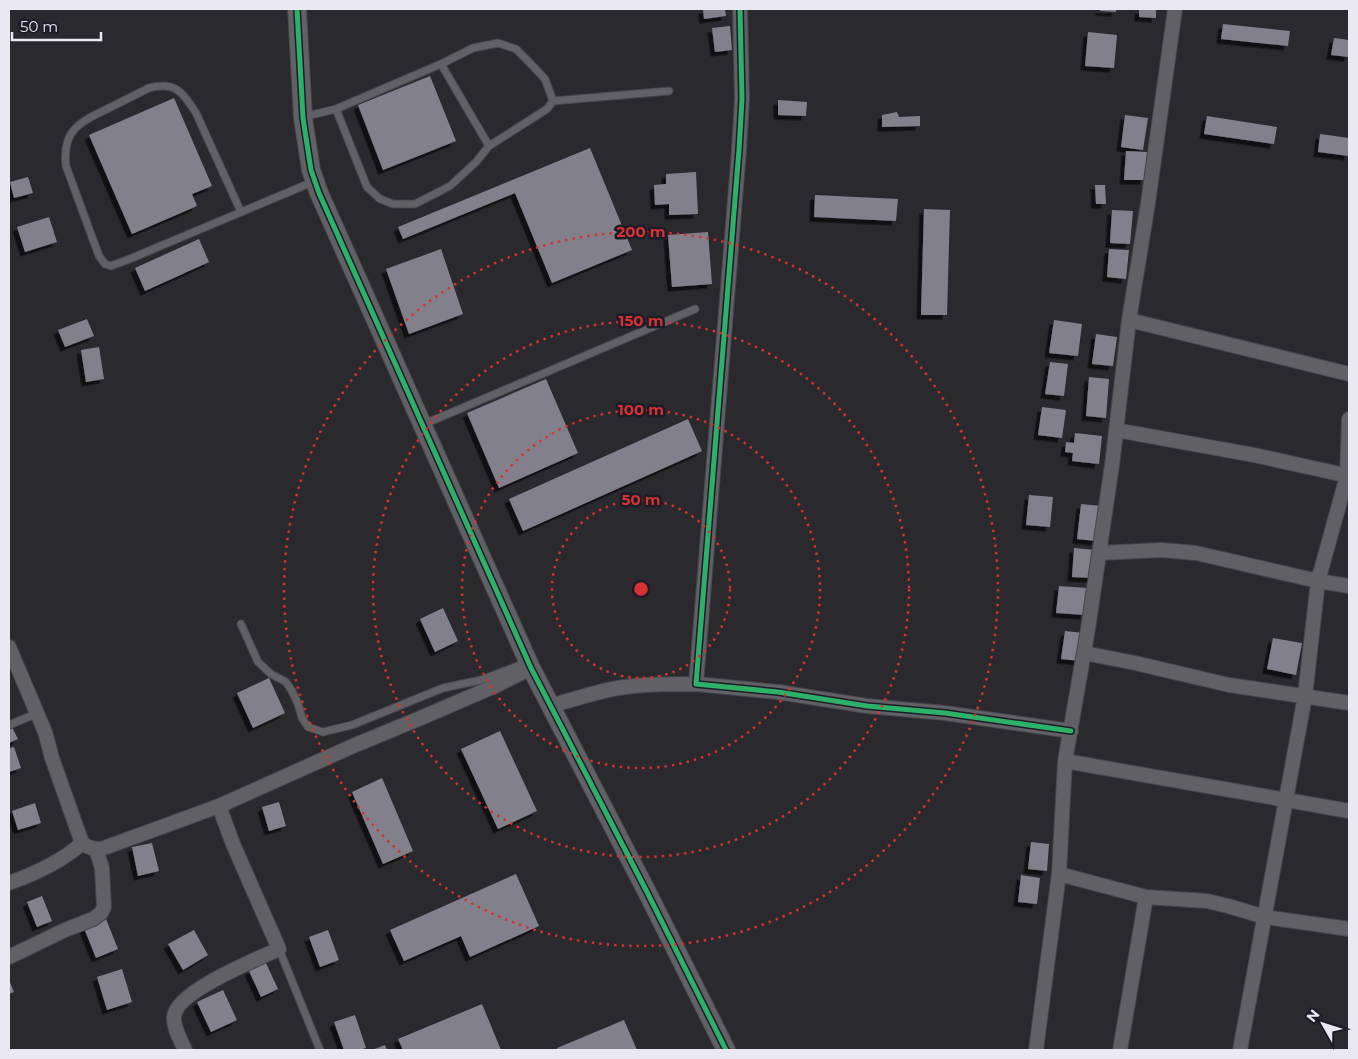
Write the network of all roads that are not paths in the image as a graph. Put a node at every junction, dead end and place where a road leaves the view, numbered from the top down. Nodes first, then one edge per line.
1 (297, 9) edge
2 (740, 9) edge
3 (1175, 9) edge
4 (442, 64) junction
5 (669, 91) dead end
6 (553, 100) junction
7 (336, 109) junction
8 (303, 118) junction
9 (489, 146) junction
10 (315, 182) junction
11 (241, 212) junction
12 (696, 309) dead end
13 (1130, 320) junction
14 (1349, 374) edge
15 (1349, 419) edge
16 (422, 424) junction
17 (1116, 430) junction
18 (1348, 476) edge
19 (1099, 553) junction
20 (1318, 581) junction
21 (1349, 586) edge
22 (241, 624) dead end
23 (9, 647) edge
24 (1084, 653) junction
25 (530, 665) junction
26 (696, 684) junction
27 (1305, 696) junction
28 (1349, 703) edge
29 (550, 706) junction
30 (38, 713) junction
31 (9, 725) edge
32 (1071, 731) junction
33 (1065, 761) junction
34 (1287, 800) junction
35 (219, 806) junction
36 (1349, 811) edge
37 (82, 844) junction
38 (96, 849) junction
39 (1058, 874) junction
40 (9, 883) edge
41 (1146, 897) junction
42 (1265, 917) junction
43 (1349, 929) edge
44 (279, 949) junction
45 (9, 957) edge
46 (185, 1050) edge
47 (320, 1050) edge
48 (726, 1050) edge
49 (1036, 1050) edge
50 (1120, 1050) edge
51 (1240, 1050) edge

1 - 8 street
2 - 26 street
3 - 13 street
4 - 6 lane
4 - 7 lane
4 - 9 lane
5 - 6 lane
6 - 9 lane
7 - 8 lane
7 - 9 lane
8 - 10 street
10 - 11 lane
10 - 16 street
11 - 11 lane
12 - 16 lane
13 - 14 street
13 - 17 street
15 - 18 street
16 - 25 street
17 - 18 street
17 - 19 street
18 - 20 street
19 - 20 street
19 - 24 street
20 - 21 street
20 - 27 street
22 - 25 lane
23 - 30 street
24 - 27 street
24 - 32 street
25 - 29 street
25 - 35 street
26 - 29 street
26 - 32 street
27 - 28 street
27 - 34 street
29 - 48 street
30 - 31 lane
30 - 37 street
32 - 33 street
33 - 34 street
33 - 39 street
34 - 36 street
34 - 42 street
35 - 38 street
35 - 44 street
37 - 38 street
37 - 40 street
38 - 45 street
39 - 41 street
39 - 49 street
41 - 42 street
41 - 50 street
42 - 43 street
42 - 51 street
44 - 46 street
44 - 47 lane

